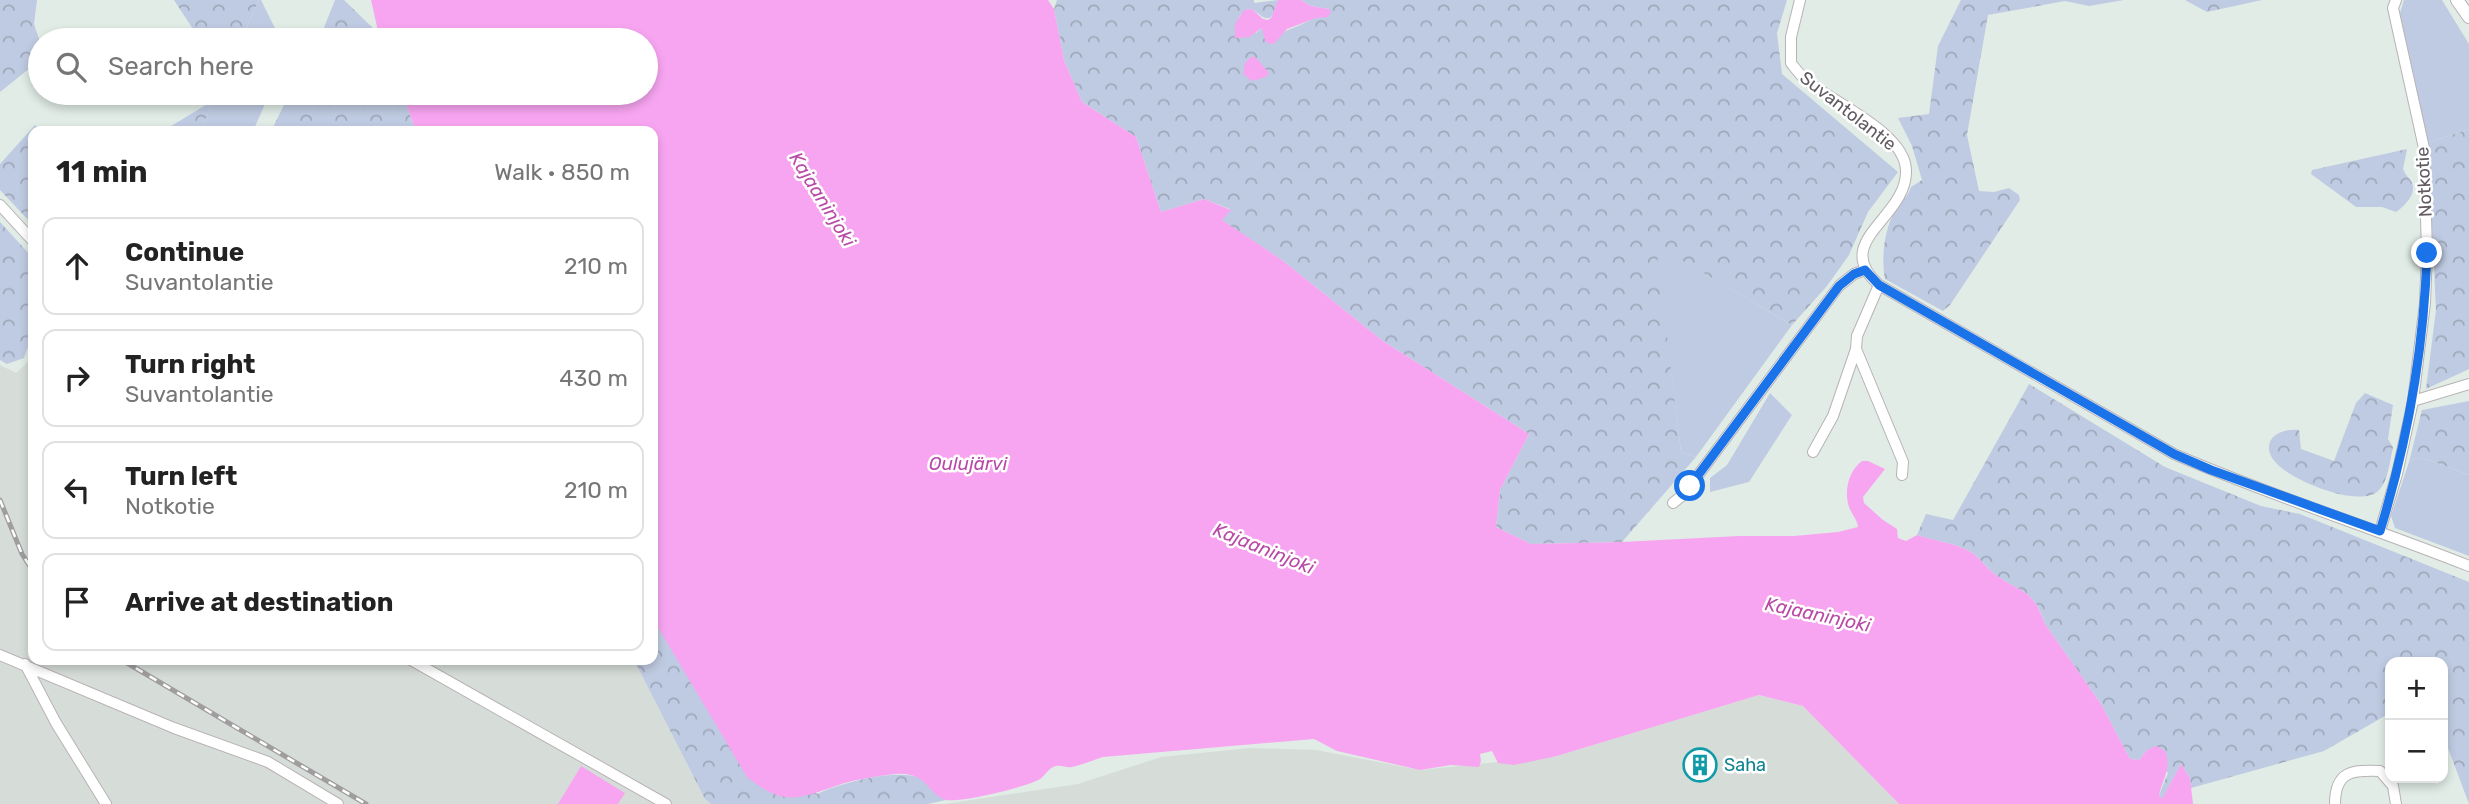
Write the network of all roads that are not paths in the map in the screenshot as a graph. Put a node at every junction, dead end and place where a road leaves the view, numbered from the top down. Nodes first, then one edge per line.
1 (1800, 0) edge
2 (2396, 0) edge
3 (2457, 0) edge
4 (2469, 17) edge
5 (0, 205) edge
6 (28, 236) edge
7 (1865, 270) junction
8 (1879, 285) junction
9 (1856, 349) junction
10 (2469, 384) edge
11 (2413, 401) junction
12 (1813, 452) dead end
13 (1902, 475) dead end
14 (1673, 503) dead end
15 (2380, 531) junction
16 (2469, 566) edge
17 (0, 655) edge
18 (25, 664) junction
19 (420, 665) edge
20 (106, 804) edge
21 (338, 804) edge
22 (666, 804) edge
23 (2335, 804) edge
24 (2396, 804) edge

1 - 7 street, Suvantolantie
2 - 11 street, Notkotie
3 - 4 street
5 - 6 street
7 - 8 street
7 - 14 street
8 - 9 street
8 - 15 street
9 - 12 street
9 - 13 street
10 - 11 street
11 - 15 street, Notkotie
15 - 16 street
17 - 18 street
18 - 20 street
18 - 21 street
19 - 22 street
23 - 24 street

